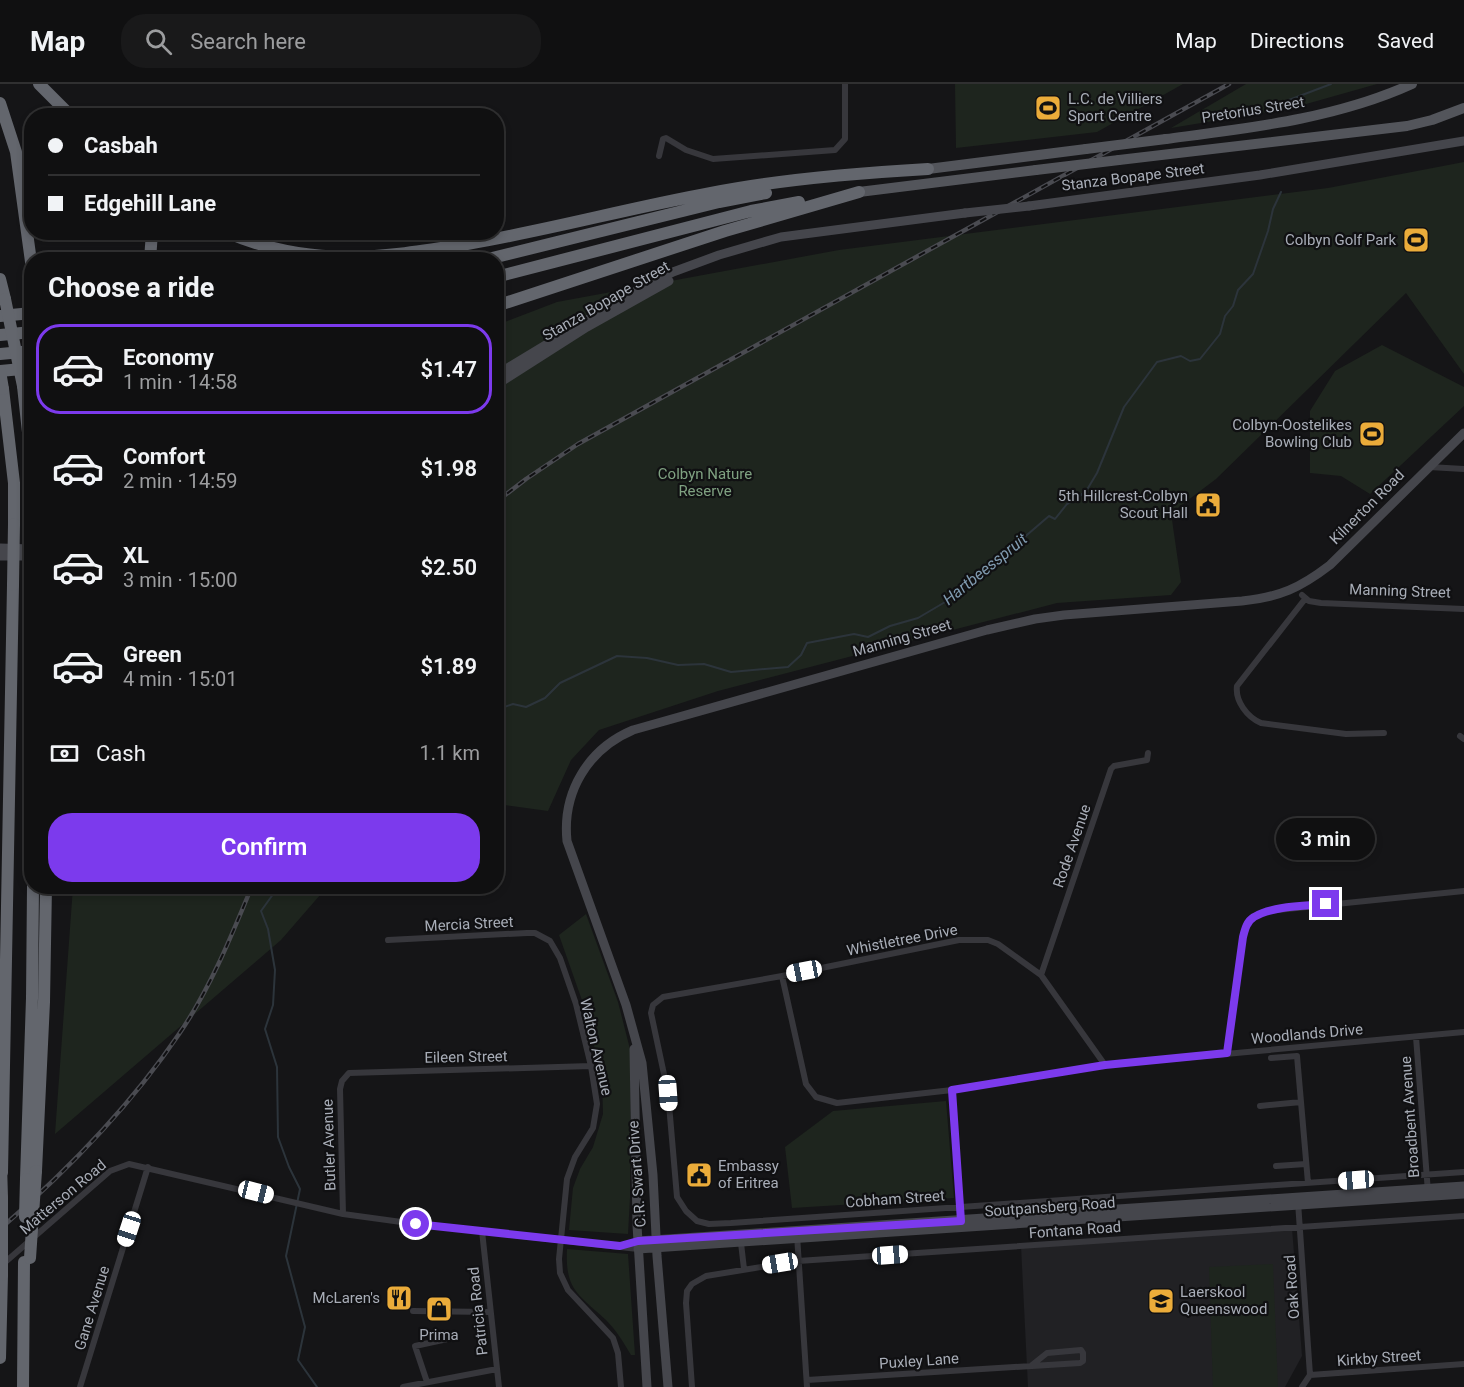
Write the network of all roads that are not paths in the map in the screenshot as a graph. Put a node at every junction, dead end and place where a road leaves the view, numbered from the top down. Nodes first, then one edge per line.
1 (39, 84) edge
2 (845, 84) edge
3 (1412, 84) edge
4 (0, 103) edge
5 (63, 108) edge
6 (1464, 108) edge
7 (1464, 141) edge
8 (659, 156) dead end
9 (928, 169) junction
10 (859, 192) junction
11 (24, 210) edge
12 (804, 233) junction
13 (504, 238) edge
14 (252, 240) edge
15 (494, 240) edge
16 (497, 240) edge
17 (300, 252) edge
18 (415, 252) edge
19 (443, 252) edge
20 (504, 255) edge
21 (504, 275) edge
22 (0, 279) edge
23 (504, 303) edge
24 (24, 314) edge
25 (0, 316) edge
26 (24, 333) edge
27 (0, 335) edge
28 (24, 352) edge
29 (0, 354) edge
30 (24, 369) edge
31 (504, 370) edge
32 (0, 371) edge
33 (504, 380) edge
34 (24, 395) edge
35 (1464, 433) edge
36 (1429, 467) junction
37 (1464, 469) edge
38 (0, 548) edge
39 (24, 549) edge
40 (0, 556) edge
41 (24, 556) edge
42 (1285, 593) joint
43 (1464, 609) edge
44 (1384, 733) dead end
45 (1148, 753) dead end
46 (569, 803) joint
47 (1464, 891) edge
48 (33, 894) edge
49 (46, 894) edge
50 (388, 940) dead end
51 (550, 941) joint
52 (1041, 975) junction
53 (782, 976) junction
54 (653, 1005) joint
55 (633, 1032) junction
56 (1464, 1032) edge
57 (1416, 1037) junction
58 (1227, 1053) junction
59 (1270, 1058) dead end
60 (1105, 1065) junction
61 (591, 1066) junction
62 (344, 1077) joint
63 (952, 1090) junction
64 (1301, 1102) junction
65 (1260, 1106) dead end
66 (0, 1130) edge
67 (1306, 1164) junction
68 (1276, 1166) dead end
69 (148, 1167) junction
70 (1464, 1172) edge
71 (2, 1173) junction
72 (31, 1175) junction
73 (1426, 1175) junction
74 (1308, 1183) junction
75 (1464, 1186) edge
76 (1428, 1192) junction
77 (1464, 1194) edge
78 (1298, 1201) junction
79 (960, 1207) junction
80 (343, 1214) junction
81 (1464, 1216) edge
82 (961, 1224) junction
83 (1301, 1227) junction
84 (482, 1231) junction
85 (797, 1235) junction
86 (562, 1240) junction
87 (741, 1243) junction
88 (657, 1244) junction
89 (638, 1245) junction
90 (798, 1261) junction
91 (744, 1269) junction
92 (1, 1271) edge
93 (413, 1311) dead end
94 (490, 1312) junction
95 (452, 1338) dead end
96 (0, 1358) edge
97 (1464, 1364) edge
98 (1032, 1365) junction
99 (497, 1369) junction
100 (1310, 1375) junction
101 (427, 1382) junction
102 (807, 1384) edge
103 (23, 1387) edge
104 (80, 1387) edge
105 (403, 1387) edge
106 (499, 1387) edge
107 (621, 1387) edge
108 (647, 1387) edge
109 (668, 1387) edge
110 (692, 1387) edge
111 (1302, 1387) edge

1 - 5 highway
2 - 8 street
3 - 9 main road, Pretorius Street, bridge
4 - 11 highway
6 - 10 main road, bridge
7 - 12 main road, Stanza Bopape Street, bridge
9 - 13 highway
9 - 20 highway
10 - 21 highway
10 - 23 highway
12 - 31 main road, Stanza Bopape Street
12 - 33 main road, Stanza Bopape Street
14 - 17 highway
15 - 18 highway
16 - 19 highway
22 - 34 highway, bridge
24 - 25 highway
26 - 27 highway
28 - 29 highway
30 - 32 highway
32 - 71 highway, bridge
35 - 36 main road, Kilnerton Road
36 - 37 street
36 - 42 main road, Kilnerton Road
38 - 39 main road
40 - 41 main road
42 - 46 main road, Manning Street
43 - 44 street, Manning Street
45 - 52 street, Rode Avenue
46 - 55 main road, C.R. Swart Drive
47 - 58 street
48 - 72 highway
49 - 72 highway
50 - 51 street, Mercia Street
51 - 61 street, Walton Avenue
52 - 53 street, Whistletree Drive
52 - 60 street, Whistletree Drive
53 - 54 street, Whistletree Drive
53 - 63 street, Woodlands Drive
54 - 79 street, Cobham Street
55 - 88 main road, C.R. Swart Drive
55 - 89 main road, C.R. Swart Drive
56 - 57 street, Woodlands Drive
57 - 58 street, Woodlands Drive
57 - 73 street, Broadbent Avenue
58 - 60 street, Woodlands Drive
59 - 64 street
60 - 63 street, Woodlands Drive
61 - 62 street, Eileen Street
61 - 86 street, Walton Avenue
62 - 80 street, Butler Avenue
63 - 79 street
64 - 65 street
64 - 67 street
66 - 71 highway
67 - 68 street
67 - 74 street
69 - 80 street, Matterson Road
69 - 92 street, Matterson Road
69 - 104 street, Gane Avenue
70 - 73 street, Cobham Street
71 - 92 highway, bridge
72 - 103 highway, bridge
73 - 74 street, Cobham Street
73 - 76 street, Broadbent Avenue
74 - 79 street, Cobham Street
75 - 76 main road, Soutpansberg Road
76 - 77 main road, Soutpansberg Road
76 - 78 main road, Soutpansberg Road
78 - 82 main road, Soutpansberg Road
78 - 83 street, Oak Road
79 - 82 street
80 - 84 street, Matterson Road
81 - 83 street, Fontana Road
82 - 85 main road, Soutpansberg Road
83 - 90 street, Fontana Road
83 - 100 street, Oak Road
84 - 86 street, Matterson Road
84 - 94 street, Patricia Road
85 - 87 main road, Soutpansberg Road
85 - 88 main road, Soutpansberg Road
85 - 90 street
86 - 89 street, Matterson Road
86 - 107 street, Walton Avenue
87 - 88 main road, Soutpansberg Road
87 - 91 street
88 - 89 main road, Soutpansberg Road
88 - 109 main road, C.R. Swart Drive
89 - 108 main road, C.R. Swart Drive
90 - 91 street, Fontana Road
90 - 102 street
91 - 110 street, Fontana Road
92 - 96 highway
93 - 94 street
94 - 99 street, Patricia Road
95 - 101 street
97 - 100 street, Kirkby Street
98 - 98 street, Puxley Lane
98 - 102 street, Puxley Lane
99 - 101 street
99 - 106 street, Patricia Road
100 - 111 street
101 - 105 street

